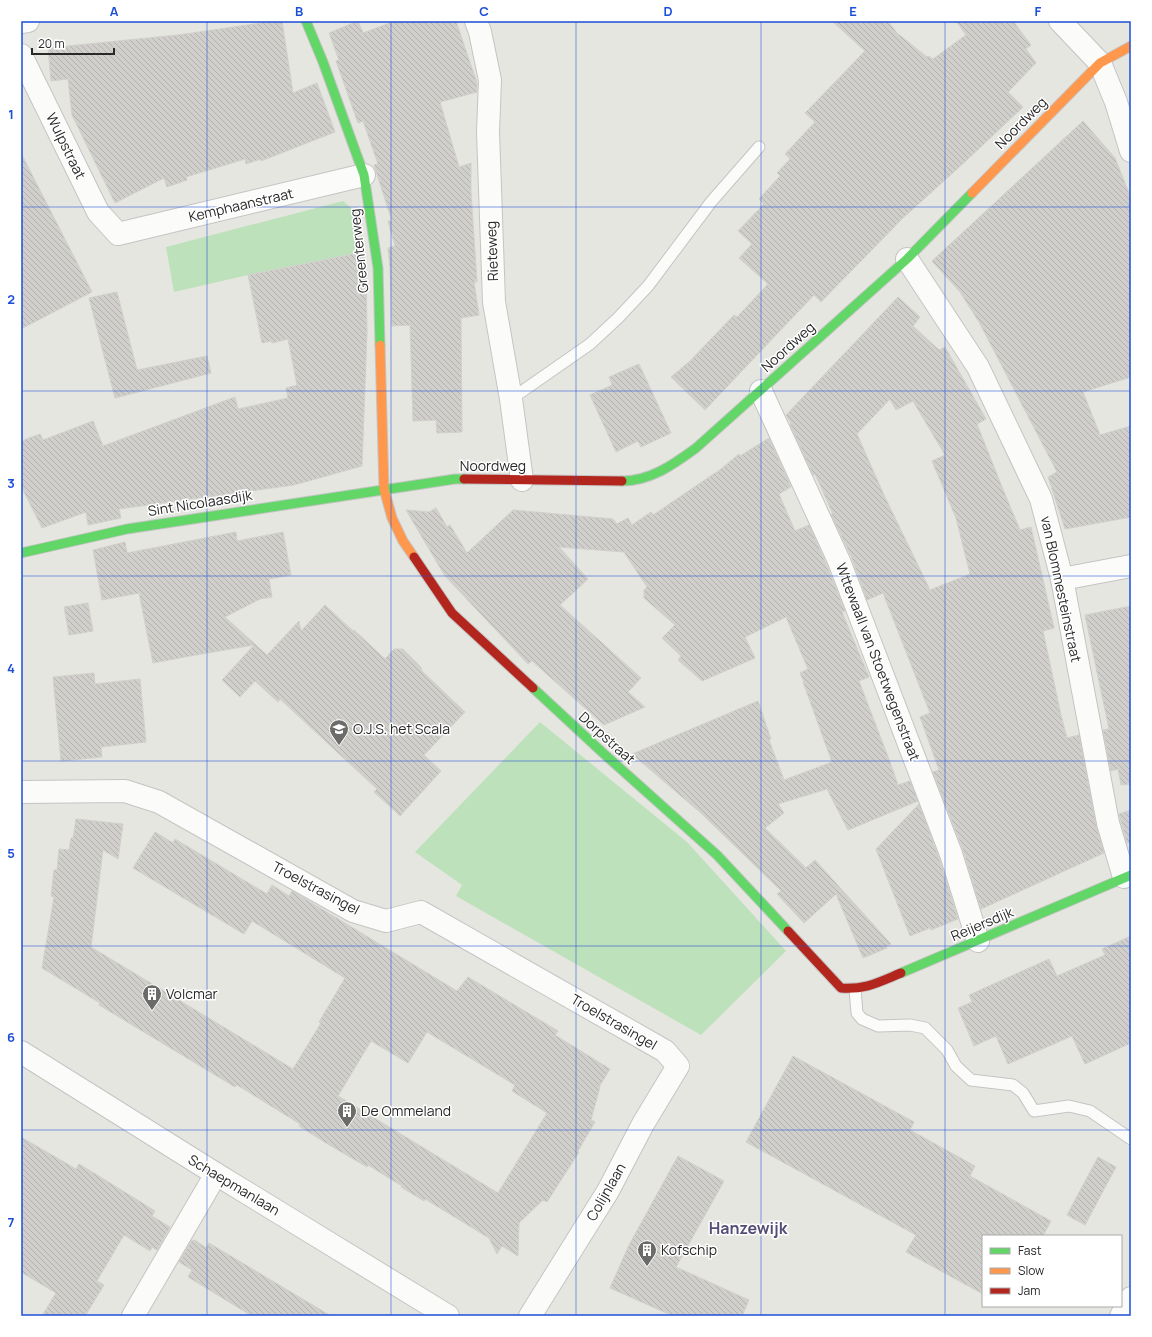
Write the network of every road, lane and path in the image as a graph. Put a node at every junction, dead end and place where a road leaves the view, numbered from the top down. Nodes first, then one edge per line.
1 (28, 21) edge
2 (306, 21) edge
3 (476, 21) edge
4 (1060, 21) edge
5 (21, 22) edge
6 (1131, 46) edge
7 (21, 54) edge
8 (1100, 63) junction
9 (759, 147) dead end
10 (1131, 151) edge
11 (364, 175) junction
12 (118, 234) joint
13 (907, 259) junction
14 (761, 390) junction
15 (511, 399) junction
16 (522, 480) junction
17 (384, 489) junction
18 (21, 553) edge
19 (1131, 566) edge
20 (1062, 578) junction
21 (21, 792) edge
22 (1128, 876) edge
23 (978, 941) junction
24 (841, 988) joint
25 (855, 988) junction
26 (21, 1052) edge
27 (678, 1066) joint
28 (1131, 1139) edge
29 (216, 1174) junction
30 (1131, 1298) edge
31 (133, 1316) edge
32 (448, 1316) edge
33 (530, 1316) edge
34 (1121, 1316) edge

1 - 5 street
2 - 11 street, Greenterweg
3 - 15 street, Rieteweg
4 - 8 street
6 - 8 street, Noordweg
7 - 12 street, Wulpstraat
8 - 10 street
8 - 13 street, Noordweg
9 - 15 lane
11 - 12 street, Kemphaanstraat
11 - 17 street, Greenterweg
13 - 14 street, Noordweg
13 - 20 street, van Blommesteinstraat
14 - 16 street, Noordweg
14 - 23 street, Wttewaall van Stoetwegenstraat
15 - 16 street, Rieteweg
16 - 17 street, Noordweg
17 - 18 street, Sint Nicolaasdijk
17 - 24 street, Dorpstraat
19 - 20 street
20 - 22 street, van Blommesteinstraat
21 - 27 street, Troelstrasingel
22 - 23 street, Reijersdijk
23 - 25 street, Reijersdijk
24 - 25 street, Reijersdijk
25 - 28 lane
26 - 29 street, Schaepmanlaan
27 - 33 street, Colijnlaan
29 - 31 street
29 - 32 street, Schaepmanlaan
30 - 34 street

